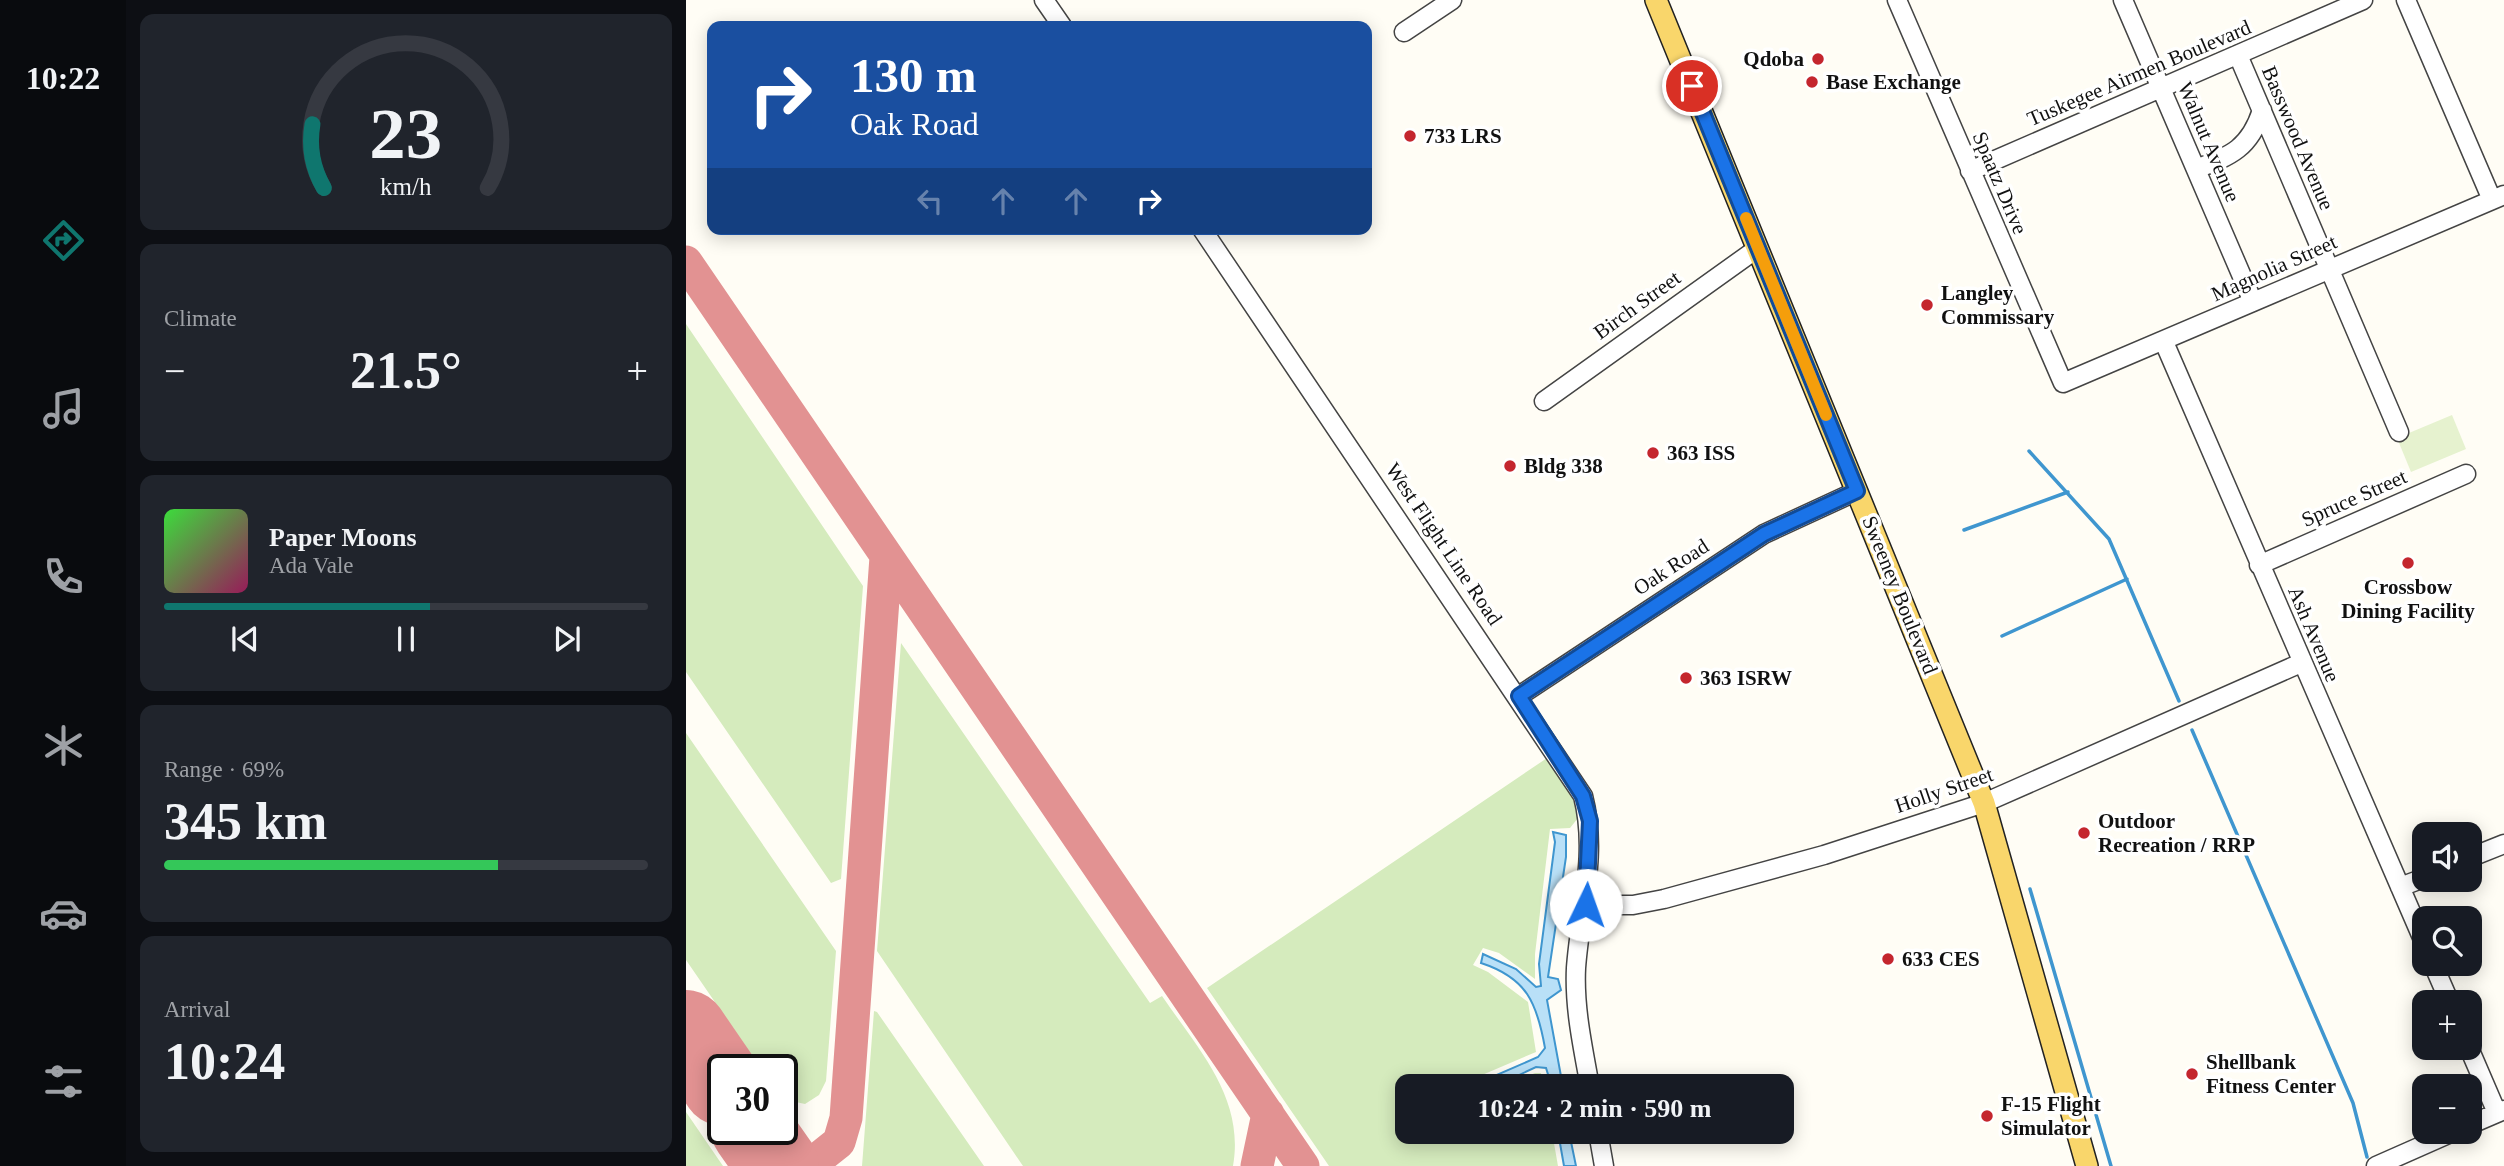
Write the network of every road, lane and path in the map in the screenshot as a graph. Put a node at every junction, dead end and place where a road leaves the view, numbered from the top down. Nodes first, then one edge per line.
1 (1044, 0) edge
2 (1452, 0) edge
3 (1656, 0) edge
4 (1897, 0) edge
5 (2123, 0) edge
6 (2364, 0) edge
7 (2406, 0) edge
8 (1059, 21) edge
9 (1404, 32) dead end
10 (2238, 55) junction
11 (2161, 89) junction
12 (2262, 110) junction
13 (2196, 169) junction
14 (1970, 171) junction
15 (2498, 198) edge
16 (1206, 235) edge
17 (1758, 248) junction
18 (2329, 268) junction
19 (2253, 302) junction
20 (2164, 342) junction
21 (2063, 383) joint
22 (1544, 401) dead end
23 (2399, 432) dead end
24 (2466, 474) dead end
25 (1857, 491) junction
26 (2259, 565) junction
27 (2301, 663) junction
28 (1519, 696) junction
29 (1984, 803) junction
30 (2504, 844) edge
31 (2482, 853) edge
32 (2412, 882) edge
33 (2400, 887) junction
34 (1586, 905) junction
35 (2412, 914) edge
36 (2475, 1060) edge
37 (1588, 1074) edge
38 (2500, 1112) edge
39 (2482, 1120) edge
40 (1600, 1144) edge
41 (2426, 1144) edge
42 (1604, 1166) edge
43 (2087, 1166) edge
44 (2376, 1166) edge

1 - 8 street
2 - 9 street
3 - 17 main road, Sweeney Boulevard
4 - 14 street, Spaatz Drive
5 - 11 street, Walnut Avenue
6 - 10 street, Tuskegee Airmen Boulevard
7 - 15 street
10 - 11 street, Tuskegee Airmen Boulevard
10 - 12 street, Basswood Avenue
11 - 13 street, Walnut Avenue
11 - 14 street, Tuskegee Airmen Boulevard
12 - 13 street
12 - 18 street, Basswood Avenue
13 - 19 street, Walnut Avenue
14 - 21 street, Spaatz Drive
15 - 18 street, Magnolia Street
16 - 28 street, West Flight Line Road
17 - 22 street, Birch Street
17 - 25 main road, Sweeney Boulevard
18 - 19 street, Magnolia Street
18 - 23 street, Basswood Avenue
19 - 20 street, Magnolia Street
20 - 21 street, Magnolia Street
20 - 26 street, Ash Avenue
24 - 26 street, Spruce Street
25 - 28 street, Oak Road
25 - 29 main road, Sweeney Boulevard
26 - 27 street, Ash Avenue
27 - 29 street, Holly Street
27 - 33 street, Ash Avenue
28 - 34 street, West Flight Line Road
29 - 34 street, Holly Street
29 - 43 main road, Sweeney Boulevard
30 - 31 street
32 - 33 street
33 - 35 street, Ash Avenue
34 - 37 street, West Flight Line Road
36 - 38 street
38 - 39 street
40 - 42 street
41 - 44 street

